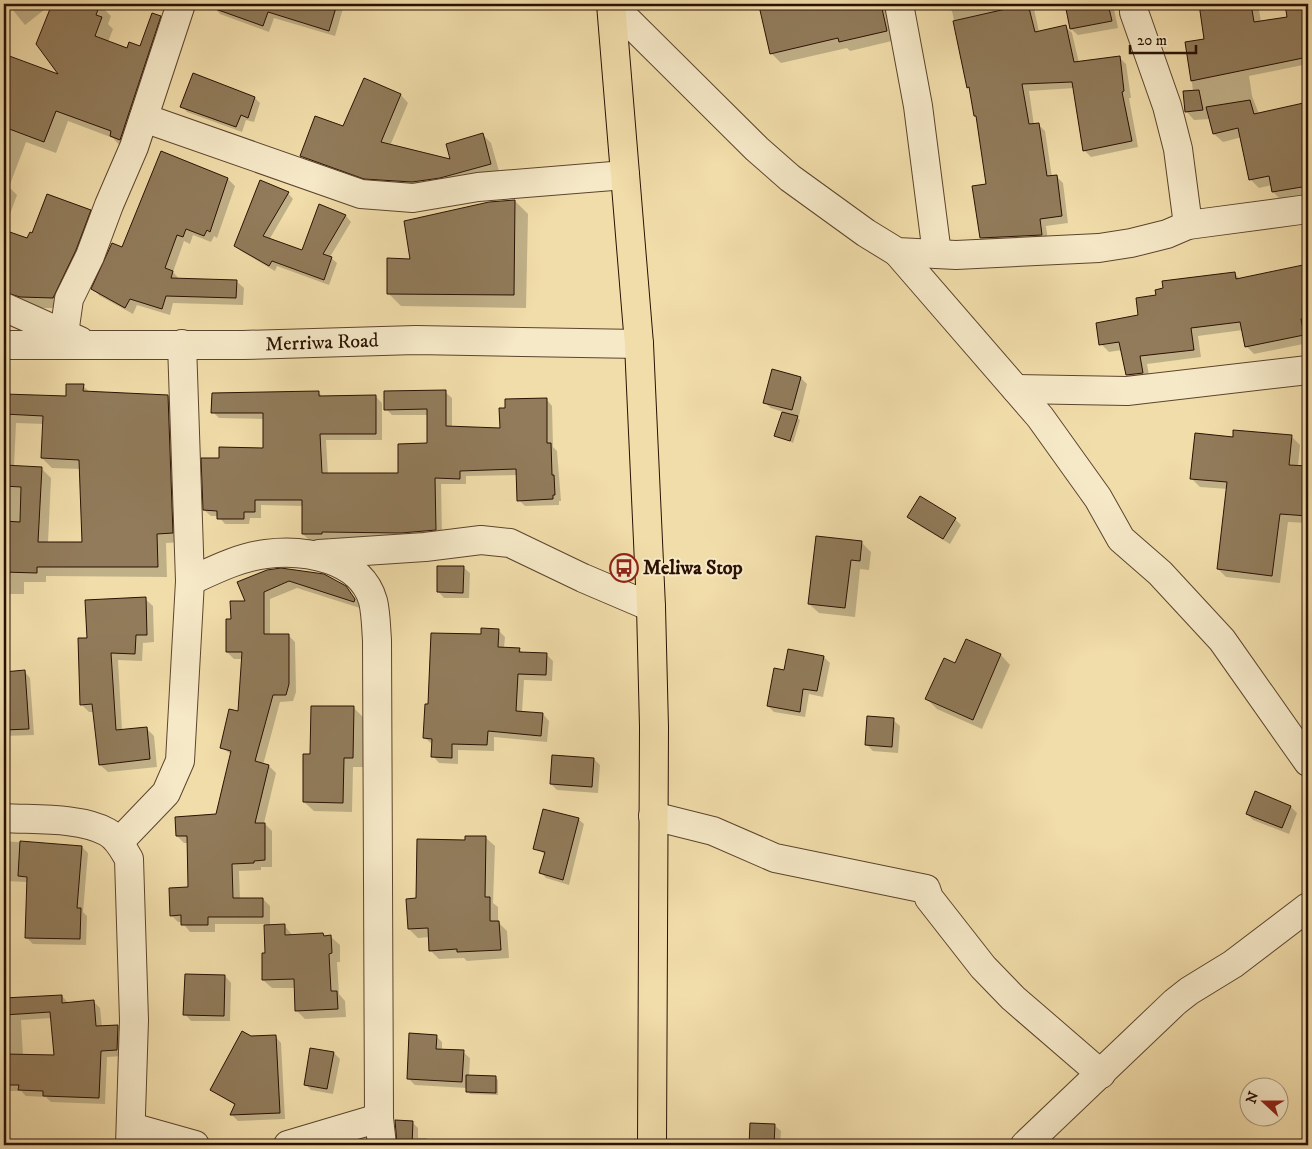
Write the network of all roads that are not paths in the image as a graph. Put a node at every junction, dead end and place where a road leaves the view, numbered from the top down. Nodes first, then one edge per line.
1 (181, 4) edge
2 (611, 4) edge
3 (899, 4) edge
4 (1134, 4) edge
5 (144, 118) junction
6 (625, 175) junction
7 (1308, 209) edge
8 (1188, 225) junction
9 (897, 252) junction
10 (937, 254) junction
11 (4, 306) edge
12 (64, 334) junction
13 (182, 344) junction
14 (639, 344) junction
15 (4, 345) edge
16 (88, 345) junction
17 (1308, 370) edge
18 (1016, 389) junction
19 (316, 554) junction
20 (190, 581) junction
21 (651, 607) junction
22 (1308, 762) edge
23 (653, 816) junction
24 (4, 818) edge
25 (120, 842) junction
26 (1308, 907) edge
27 (1102, 1074) junction
28 (379, 1118) junction
29 (130, 1136) edge
30 (196, 1145) edge
31 (288, 1145) edge
32 (382, 1145) edge
33 (652, 1145) edge
34 (1025, 1145) edge

1 - 5 street
2 - 6 highway
2 - 9 street
3 - 10 street
4 - 8 street
5 - 6 street
5 - 12 street
6 - 14 highway
7 - 8 street
8 - 10 street
9 - 10 street
9 - 18 street
11 - 12 street
12 - 16 street
13 - 14 street, Merriwa Road
13 - 16 street, Merriwa Road
13 - 20 street
14 - 21 highway
15 - 16 street, Merriwa Road
17 - 18 street
18 - 22 street
19 - 20 street
19 - 21 street
19 - 28 street
20 - 25 street
21 - 23 highway
23 - 27 street
23 - 33 highway
24 - 25 street
25 - 29 street
26 - 27 street
27 - 34 street
28 - 31 street
28 - 32 street
29 - 30 street

